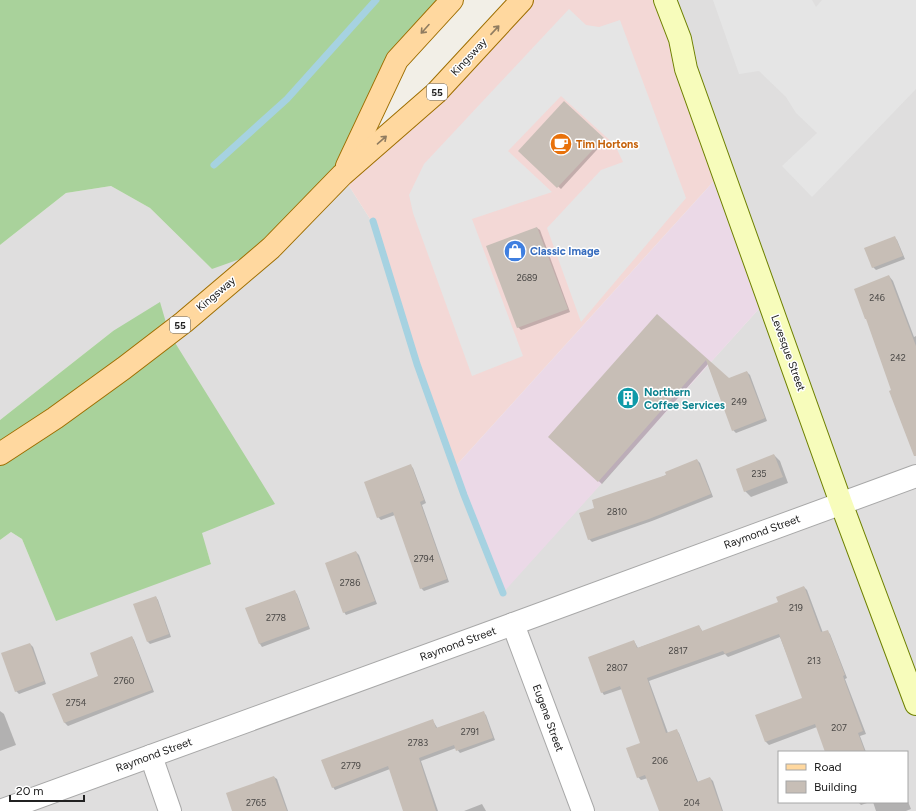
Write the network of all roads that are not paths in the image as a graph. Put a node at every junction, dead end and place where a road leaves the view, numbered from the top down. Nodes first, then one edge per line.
1 (452, 0) edge
2 (522, 0) edge
3 (665, 0) edge
4 (342, 175) junction
5 (0, 454) edge
6 (916, 476) edge
7 (841, 503) junction
8 (513, 624) junction
9 (916, 704) edge
10 (151, 756) junction
11 (0, 811) edge
12 (170, 811) edge
13 (582, 811) edge

1 -> 4 main road, Kingsway / 55
4 -> 2 main road, Kingsway / 55
3 - 7 street, Levesque Street
4 - 5 main road, Kingsway / 55
6 - 7 street, Raymond Street
7 - 8 street, Raymond Street
7 - 9 street, Levesque Street
8 - 10 street, Raymond Street
8 - 13 street, Eugene Street
10 - 11 street, Raymond Street
10 - 12 street

